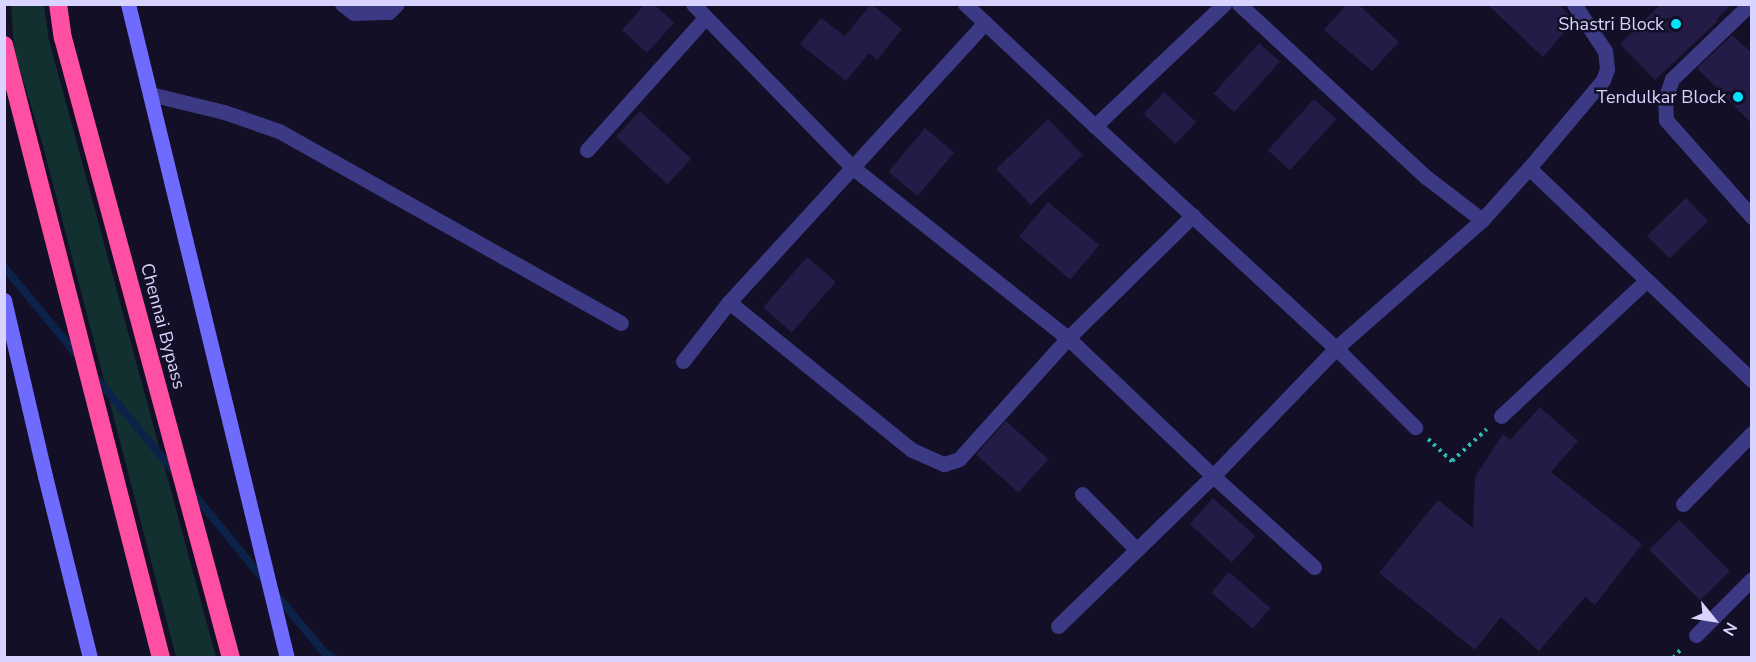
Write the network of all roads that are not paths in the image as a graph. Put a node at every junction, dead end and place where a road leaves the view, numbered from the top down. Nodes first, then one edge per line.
1 (58, 4) edge
2 (128, 4) edge
3 (342, 4) edge
4 (397, 4) edge
5 (693, 4) edge
6 (965, 4) edge
7 (1224, 4) edge
8 (1239, 4) edge
9 (1574, 4) edge
10 (1750, 4) edge
11 (706, 17) junction
12 (985, 23) junction
13 (6, 52) edge
14 (150, 94) junction
15 (1095, 126) junction
16 (587, 150) dead end
17 (852, 167) junction
18 (1529, 168) junction
19 (1193, 215) junction
20 (1752, 217) edge
21 (1482, 220) junction
22 (1646, 280) junction
23 (4, 300) edge
24 (729, 302) junction
25 (621, 323) dead end
26 (1068, 338) junction
27 (1336, 348) junction
28 (683, 361) dead end
29 (1752, 380) edge
30 (1501, 416) road end
31 (1414, 427) road end
32 (1752, 433) edge
33 (1213, 476) junction
34 (1082, 494) dead end
35 (1683, 504) dead end
36 (1136, 549) junction
37 (1314, 567) dead end
38 (1752, 579) edge
39 (1058, 626) dead end
40 (1696, 635) dead end
41 (231, 656) edge
42 (90, 657) edge
43 (161, 657) edge
44 (287, 657) edge

1 - 41 highway, Chennai Bypass
2 - 14 street
3 - 4 street
5 - 11 street
6 - 12 street
7 - 15 street
8 - 21 street
9 - 18 street
10 - 20 street
11 - 16 street
11 - 17 street
12 - 15 street
12 - 17 street
13 - 43 highway
14 - 25 street
14 - 44 street
15 - 19 street
17 - 24 street
17 - 26 street
18 - 21 street
18 - 22 street
19 - 26 street
19 - 27 street
21 - 27 street
22 - 29 street
22 - 30 street
23 - 42 street
24 - 26 street
24 - 28 street
26 - 33 street
27 - 31 street
27 - 33 street
32 - 35 street
33 - 36 street
33 - 37 street
34 - 36 street
36 - 39 street
38 - 40 street

